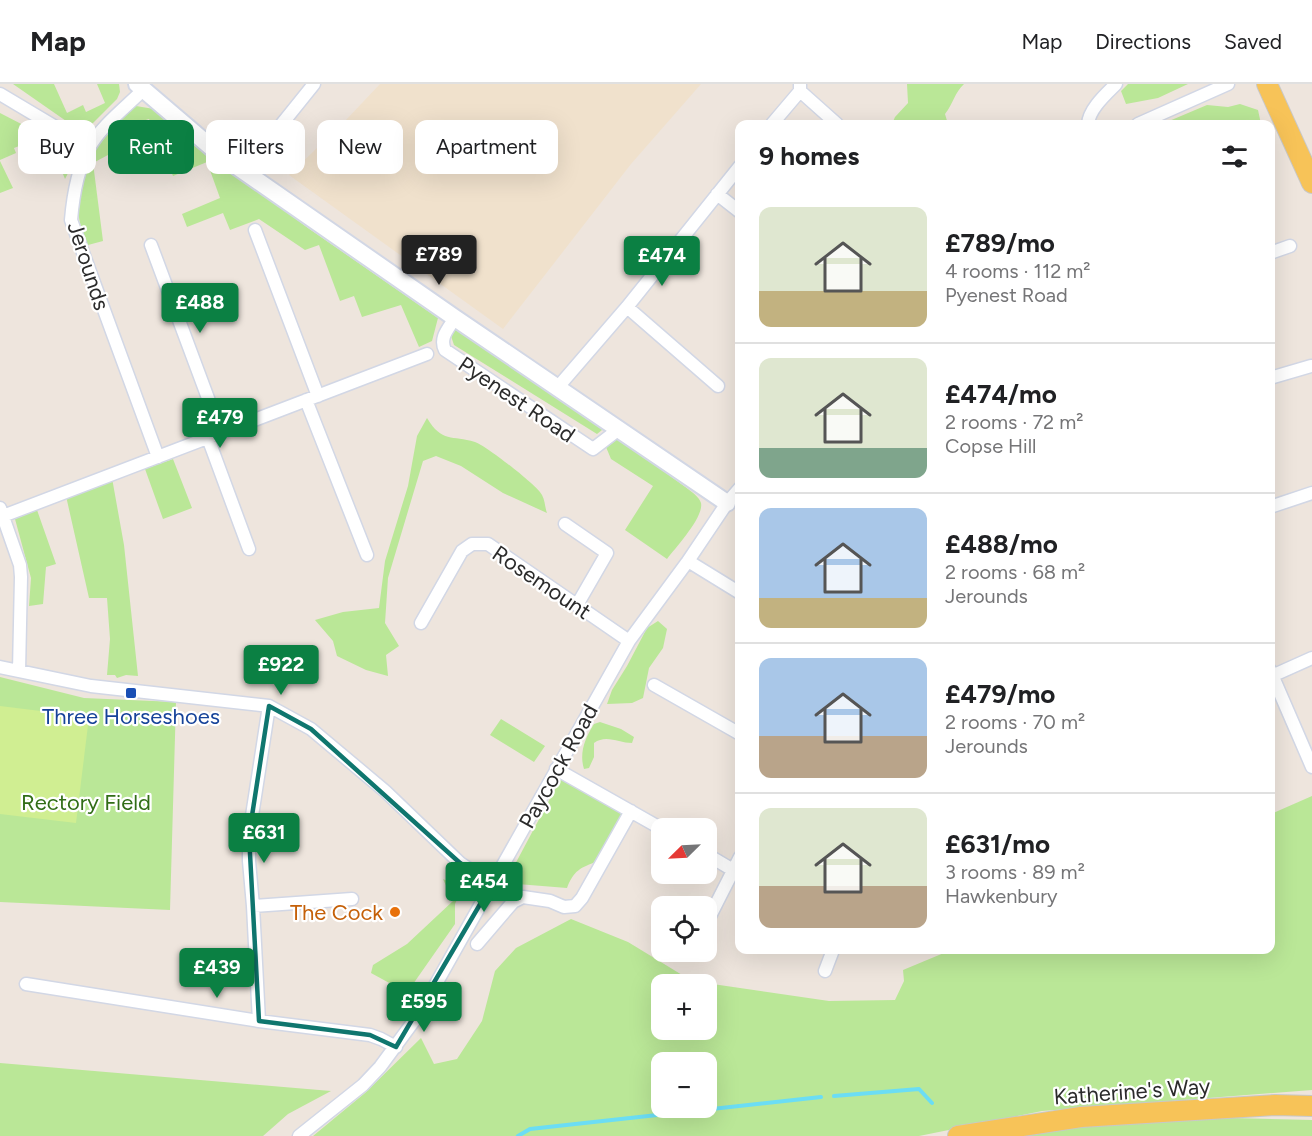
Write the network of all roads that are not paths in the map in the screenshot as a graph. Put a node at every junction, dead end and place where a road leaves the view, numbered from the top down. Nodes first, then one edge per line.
1 (314, 84) edge
2 (1116, 84) edge
3 (1228, 84) edge
4 (1267, 84) edge
5 (140, 87) edge
6 (800, 88) edge
7 (0, 94) edge
8 (44, 120) edge
9 (285, 120) edge
10 (775, 120) edge
11 (833, 120) edge
12 (1088, 120) edge
13 (1147, 120) edge
14 (96, 138) edge
15 (206, 143) edge
16 (735, 172) edge
17 (80, 174) edge
18 (248, 174) edge
19 (1312, 183) edge
20 (717, 194) junction
21 (735, 208) edge
22 (255, 230) dead end
23 (151, 245) dead end
24 (1290, 246) dead end
25 (1275, 251) edge
26 (627, 307) junction
27 (455, 318) junction
28 (427, 354) dead end
29 (1311, 366) edge
30 (1275, 377) edge
31 (718, 386) dead end
32 (558, 387) junction
33 (312, 398) junction
34 (619, 429) junction
35 (221, 433) junction
36 (208, 438) junction
37 (158, 457) junction
38 (735, 493) edge
39 (1312, 493) edge
40 (727, 502) junction
41 (1275, 505) edge
42 (1, 512) edge
43 (566, 524) dead end
44 (249, 549) dead end
45 (367, 555) dead end
46 (688, 561) junction
47 (735, 590) edge
48 (577, 605) junction
49 (421, 623) dead end
50 (629, 641) junction
51 (1312, 658) edge
52 (0, 667) edge
53 (19, 671) junction
54 (1275, 671) edge
55 (1275, 679) edge
56 (654, 685) dead end
57 (269, 706) junction
58 (735, 731) edge
59 (1312, 767) edge
60 (556, 769) junction
61 (631, 811) junction
62 (651, 823) edge
63 (717, 861) edge
64 (735, 866) edge
65 (733, 870) junction
66 (492, 884) junction
67 (351, 899) dead end
68 (717, 902) edge
69 (253, 906) junction
70 (477, 944) dead end
71 (831, 954) edge
72 (825, 971) dead end
73 (26, 984) dead end
74 (259, 1021) junction
75 (396, 1047) junction
76 (1312, 1106) edge
77 (299, 1136) edge
78 (958, 1136) edge

1 - 9 street
2 - 12 street
3 - 13 street
4 - 19 main road
5 - 14 street, Jerounds
5 - 15 street, Pyenest Road
6 - 10 street
6 - 11 street
7 - 8 street
16 - 20 street
17 - 37 street, Jerounds
18 - 27 street, Pyenest Road
20 - 21 street
20 - 26 street
22 - 33 street
23 - 35 street
24 - 25 street
26 - 31 street
26 - 32 street
27 - 32 street, Pyenest Road
27 - 34 street, Pyenest Road
28 - 33 street
29 - 30 street
32 - 34 street, Pyenest Road
33 - 35 street
33 - 45 street
34 - 40 street, Pyenest Road
35 - 36 street
36 - 37 street
36 - 44 street
37 - 42 street
38 - 40 street, Paycock Road
39 - 41 street
40 - 46 street, Paycock Road
42 - 53 street
43 - 48 street
46 - 47 street
46 - 50 street, Paycock Road
48 - 49 street, Rosemount
48 - 50 street, Rosemount
50 - 60 street, Paycock Road
51 - 54 street
52 - 53 street
53 - 57 street
55 - 59 street
56 - 58 street
57 - 66 street
57 - 69 street
60 - 61 street
60 - 66 street, Paycock Road
61 - 62 street
61 - 70 street
63 - 65 street
64 - 65 street
65 - 68 street
66 - 75 street, Paycock Road
67 - 69 street
69 - 74 street
71 - 72 street
73 - 74 street
74 - 75 street
75 - 77 street, Paycock Road
76 - 78 main road, Katherine's Way

